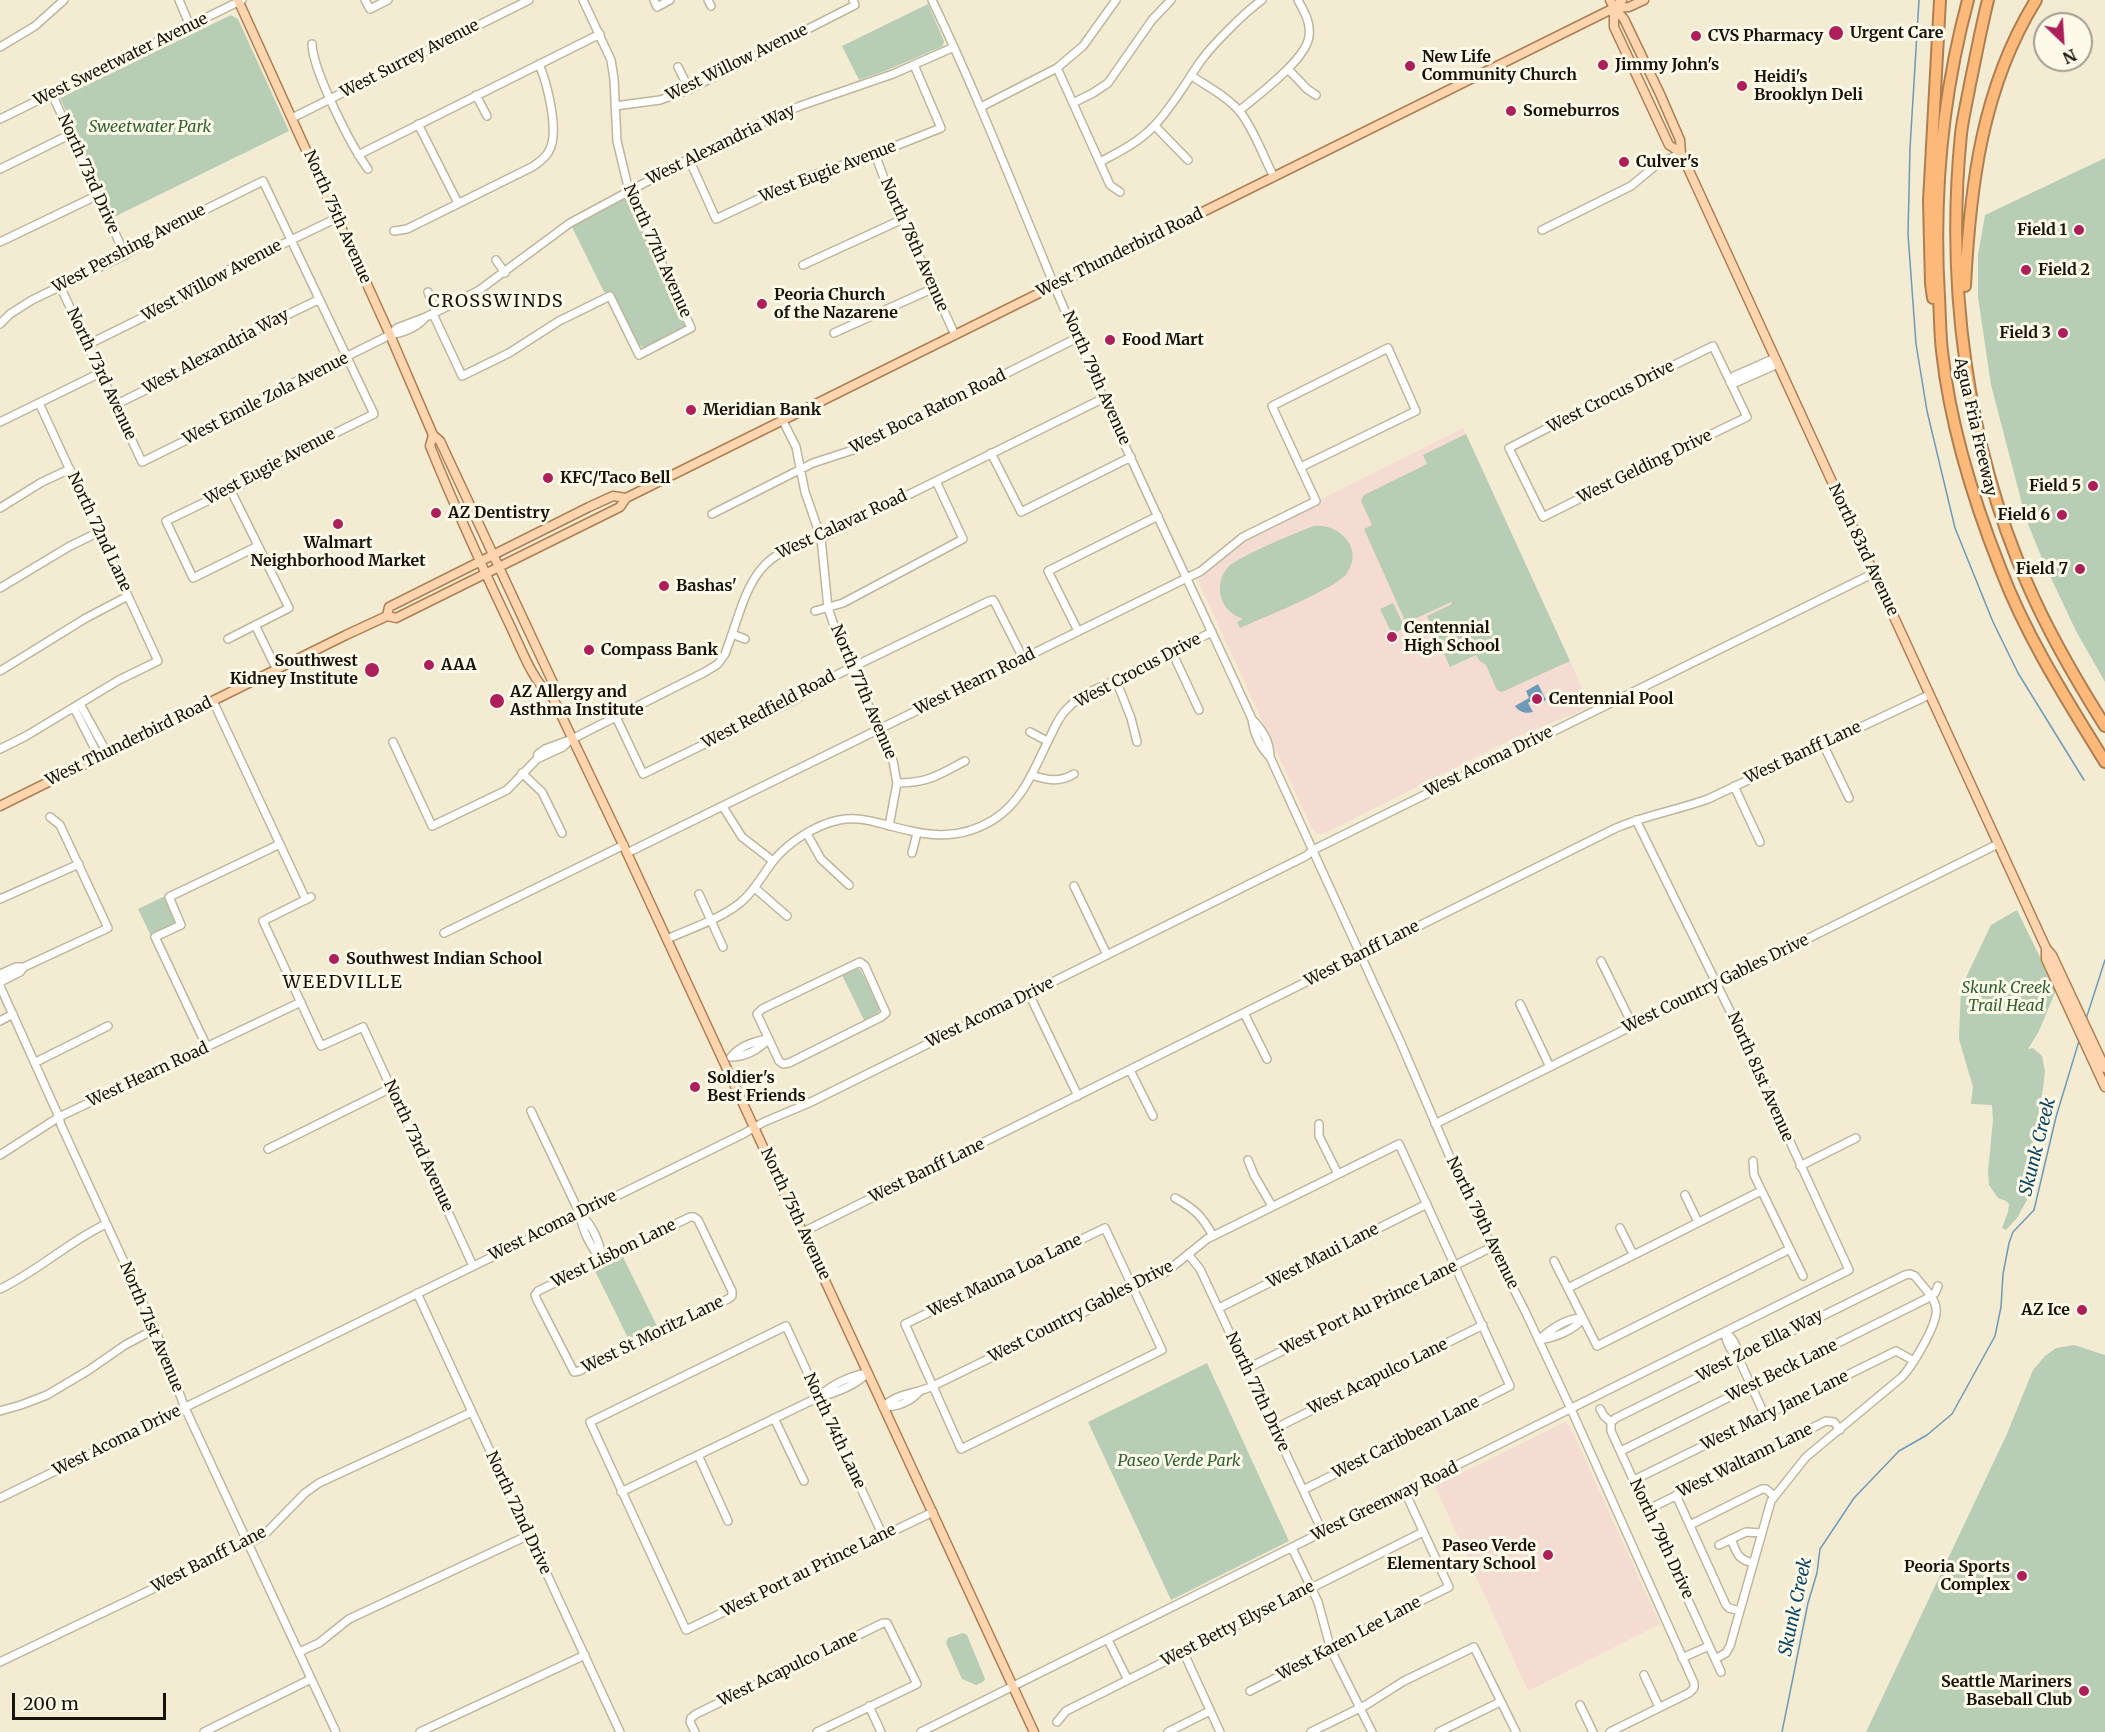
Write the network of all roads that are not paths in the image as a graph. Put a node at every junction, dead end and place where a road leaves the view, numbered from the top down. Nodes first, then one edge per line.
1 (64, 0) edge
2 (179, 0) edge
3 (240, 0) edge
4 (365, 0) edge
5 (388, 0) edge
6 (529, 0) edge
7 (583, 0) edge
8 (670, 0) edge
9 (932, 0) edge
10 (1116, 0) edge
11 (1172, 0) edge
12 (1262, 0) edge
13 (1298, 0) edge
14 (1622, 0) edge
15 (1644, 0) edge
16 (1940, 0) edge
17 (1968, 0) edge
18 (1988, 0) edge
19 (2036, 0) edge
20 (854, 2) edge
21 (656, 3) edge
22 (1612, 4) edge
23 (190, 26) junction
24 (600, 34) junction
25 (312, 44) dead end
26 (0, 47) edge
27 (954, 48) junction
28 (539, 64) junction
29 (914, 65) junction
30 (678, 67) dead end
31 (1057, 68) junction
32 (1288, 69) junction
33 (1192, 76) junction
34 (689, 89) junction
35 (52, 94) junction
36 (476, 95) junction
37 (1316, 95) dead end
38 (331, 99) junction
39 (1074, 103) junction
40 (615, 106) junction
41 (981, 107) junction
42 (1239, 111) junction
43 (487, 116) dead end
44 (292, 118) junction
45 (0, 119) edge
46 (418, 124) junction
47 (1155, 126) junction
48 (70, 134) junction
49 (1681, 153) junction
50 (875, 154) junction
51 (358, 155) junction
52 (689, 159) junction
53 (1188, 160) dead end
54 (1100, 162) junction
55 (368, 169) dead end
56 (0, 170) edge
57 (1274, 177) junction
58 (629, 190) junction
59 (1120, 192) dead end
60 (98, 195) junction
61 (458, 203) junction
62 (337, 218) junction
63 (903, 219) junction
64 (1542, 230) dead end
65 (394, 231) dead end
66 (290, 240) junction
67 (0, 242) edge
68 (125, 255) junction
69 (496, 260) dead end
70 (803, 265) dead end
71 (505, 273) junction
72 (1056, 285) junction
73 (60, 286) junction
74 (934, 288) junction
75 (428, 292) dead end
76 (318, 300) junction
77 (432, 314) junction
78 (1961, 319) junction
79 (0, 324) edge
80 (834, 333) dead end
81 (390, 335) junction
82 (955, 335) junction
83 (1077, 338) junction
84 (87, 345) junction
85 (1942, 351) junction
86 (347, 357) junction
87 (1776, 361) junction
88 (100, 373) junction
89 (1730, 382) junction
90 (1104, 398) junction
91 (39, 403) junction
92 (115, 405) junction
93 (783, 421) junction
94 (0, 422) edge
95 (433, 435) junction
96 (992, 453) junction
97 (1131, 457) junction
98 (142, 462) joint
99 (1300, 467) junction
100 (70, 469) junction
101 (801, 470) junction
102 (936, 481) junction
103 (231, 489) junction
104 (626, 498) junction
105 (0, 508) edge
106 (712, 514) dead end
107 (1158, 516) junction
108 (1543, 517) joint
109 (99, 532) junction
110 (821, 538) junction
111 (258, 546) junction
112 (493, 556) junction
113 (480, 562) junction
114 (499, 568) junction
115 (1874, 573) junction
116 (486, 575) junction
117 (1187, 577) junction
118 (0, 588) edge
119 (128, 596) junction
120 (828, 608) junction
121 (815, 611) dead end
122 (387, 616) junction
123 (255, 625) junction
124 (1078, 631) junction
125 (1212, 632) junction
126 (732, 634) junction
127 (228, 639) dead end
128 (746, 639) dead end
129 (1172, 652) junction
130 (1023, 658) junction
131 (155, 662) junction
132 (852, 668) junction
133 (277, 670) junction
134 (0, 671) edge
135 (156, 673) dead end
136 (1116, 680) junction
137 (1929, 695) junction
138 (553, 698) junction
139 (213, 701) junction
140 (77, 706) junction
141 (1199, 710) dead end
142 (616, 717) junction
143 (2105, 726) edge
144 (880, 729) junction
145 (1030, 732) dead end
146 (572, 739) junction
147 (1047, 741) junction
148 (393, 742) dead end
149 (1137, 742) dead end
150 (1823, 744) junction
151 (0, 749) edge
152 (103, 755) junction
153 (965, 761) dead end
154 (2105, 762) edge
155 (522, 772) junction
156 (1074, 774) dead end
157 (1031, 775) junction
158 (897, 783) junction
159 (1734, 786) junction
160 (1849, 798) dead end
161 (0, 806) edge
162 (723, 807) junction
163 (50, 816) dead end
164 (1636, 820) junction
165 (889, 826) junction
166 (562, 833) dead end
167 (917, 833) junction
168 (807, 834) junction
169 (1760, 842) dead end
170 (280, 844) junction
171 (1998, 844) junction
172 (626, 849) junction
173 (1313, 850) junction
174 (912, 853) dead end
175 (773, 861) junction
176 (79, 864) junction
177 (849, 885) dead end
178 (1074, 886) dead end
179 (755, 888) junction
180 (699, 894) dead end
181 (0, 899) edge
182 (787, 916) dead end
183 (711, 919) junction
184 (444, 933) dead end
185 (668, 939) junction
186 (723, 946) dead end
187 (2046, 948) junction
188 (1361, 954) junction
189 (1107, 955) junction
190 (1601, 961) dead end
191 (11, 972) junction
192 (0, 974) edge
193 (0, 984) edge
194 (1717, 984) junction
195 (1029, 994) junction
196 (301, 1002) junction
197 (1520, 1004) dead end
198 (1244, 1013) junction
199 (14, 1014) junction
200 (0, 1020) edge
201 (108, 1026) dead end
202 (1634, 1026) junction
203 (769, 1039) junction
204 (207, 1047) junction
205 (1267, 1059) dead end
206 (36, 1062) junction
207 (1550, 1067) junction
208 (2105, 1068) edge
209 (1130, 1070) junction
210 (2103, 1083) edge
211 (391, 1088) junction
212 (1078, 1096) junction
213 (531, 1111) dead end
214 (1154, 1116) dead end
215 (60, 1117) junction
216 (1319, 1124) dead end
217 (1435, 1124) junction
218 (754, 1127) junction
219 (1856, 1138) dead end
220 (268, 1149) dead end
221 (0, 1155) edge
222 (1248, 1160) dead end
223 (1753, 1161) dead end
224 (1800, 1166) junction
225 (1338, 1174) junction
226 (1761, 1191) junction
227 (1686, 1195) dead end
228 (1175, 1198) dead end
229 (1427, 1204) junction
230 (1272, 1206) junction
231 (580, 1214) junction
232 (1698, 1222) junction
233 (106, 1224) junction
234 (1620, 1228) dead end
235 (803, 1232) junction
236 (1213, 1236) junction
237 (1492, 1247) junction
238 (1790, 1249) junction
239 (1188, 1254) junction
240 (1633, 1254) junction
241 (602, 1260) junction
242 (1554, 1261) dead end
243 (1455, 1265) junction
244 (472, 1266) junction
245 (1849, 1270) joint
246 (1803, 1276) dead end
247 (1938, 1287) dead end
248 (1133, 1288) junction
249 (1568, 1288) junction
250 (0, 1289) edge
251 (417, 1293) junction
252 (732, 1296) joint
253 (1930, 1297) junction
254 (1219, 1308) junction
255 (1583, 1318) junction
256 (1483, 1325) junction
257 (155, 1329) junction
258 (1725, 1332) junction
259 (1539, 1340) junction
260 (1738, 1357) junction
261 (1914, 1361) junction
262 (1246, 1369) junction
263 (574, 1372) joint
264 (868, 1373) junction
265 (933, 1386) junction
266 (1751, 1386) junction
267 (819, 1397) junction
268 (883, 1407) junction
269 (185, 1408) junction
270 (1571, 1409) junction
271 (1600, 1409) dead end
272 (0, 1411) edge
273 (472, 1412) junction
274 (1765, 1416) junction
275 (774, 1418) junction
276 (1611, 1422) junction
277 (1274, 1429) junction
278 (1840, 1430) junction
279 (1621, 1451) junction
280 (698, 1455) junction
281 (1634, 1480) junction
282 (804, 1481) dead end
283 (1303, 1490) junction
284 (621, 1492) junction
285 (1405, 1492) junction
286 (1676, 1496) junction
287 (1774, 1496) junction
288 (0, 1498) edge
289 (1647, 1510) junction
290 (933, 1512) junction
291 (728, 1521) dead end
292 (1690, 1525) junction
293 (1423, 1532) junction
294 (1323, 1533) junction
295 (1761, 1533) junction
296 (529, 1535) junction
297 (883, 1536) junction
298 (1731, 1539) junction
299 (248, 1543) junction
300 (1719, 1545) dead end
301 (1292, 1548) junction
302 (1753, 1563) junction
303 (1311, 1587) junction
304 (1740, 1611) junction
305 (1108, 1640) junction
306 (1710, 1646) junction
307 (1331, 1650) junction
308 (1183, 1651) junction
309 (299, 1652) junction
310 (585, 1655) junction
311 (1682, 1658) junction
312 (1715, 1659) junction
313 (0, 1662) edge
314 (1721, 1672) dead end
315 (1644, 1675) dead end
316 (311, 1680) junction
317 (1128, 1680) junction
318 (1013, 1687) junction
319 (1250, 1691) dead end
320 (1500, 1702) junction
321 (1580, 1705) dead end
322 (869, 1706) junction
323 (1659, 1707) junction
324 (1359, 1708) junction
325 (1210, 1711) junction
326 (1057, 1722) dead end
327 (204, 1732) edge
328 (336, 1732) edge
329 (420, 1732) edge
330 (620, 1732) edge
331 (695, 1732) edge
332 (817, 1732) edge
333 (881, 1732) edge
334 (921, 1732) edge
335 (1034, 1732) edge
336 (1168, 1732) edge
337 (1220, 1732) edge
338 (1311, 1732) edge
339 (1371, 1732) edge
340 (1439, 1732) edge
341 (1516, 1732) edge
342 (1593, 1732) edge
343 (1610, 1732) edge

1 - 26 street
2 - 23 street
3 - 23 street, West Sweetwater Avenue
3 - 44 main road, North 75th Avenue
4 - 5 street
6 - 38 street, West Surrey Avenue
7 - 24 street, North 77th Avenue
8 - 21 street
9 - 27 street, North 79th Avenue
10 - 31 street
11 - 39 street
12 - 33 street
13 - 32 street
14 - 22 main road, West Thunderbird Road
15 - 22 main road, West Thunderbird Road
16 - 85 highway
17 - 85 highway, Agua Fria Freeway
18 - 78 highway, Agua Fria Freeway
19 - 78 highway
20 - 34 street, West Willow Avenue
22 - 49 main road, North 83rd Avenue
22 - 49 main road, North 83rd Avenue
22 - 57 main road, West Thunderbird Road
23 - 35 street, West Sweetwater Avenue
24 - 28 street
24 - 40 street, North 77th Avenue
25 - 38 street
27 - 29 street, West Alexandria Way
27 - 41 street, North 79th Avenue
28 - 36 street
28 - 61 street
29 - 50 street, West Eugie Avenue
29 - 52 street, West Alexandria Way
30 - 34 street
31 - 39 street
31 - 41 street
32 - 37 street
32 - 42 street
33 - 42 street
33 - 47 street
34 - 40 street, West Willow Avenue
35 - 45 street, West Sweetwater Avenue
35 - 48 street, North 73rd Drive
36 - 43 street
36 - 46 street
38 - 44 street, West Surrey Avenue
38 - 51 street
39 - 54 street
40 - 58 street, North 77th Avenue
41 - 72 street, North 79th Avenue
42 - 57 street
44 - 62 main road, North 75th Avenue
46 - 51 street
46 - 61 street
47 - 53 street
47 - 54 street
48 - 56 street
48 - 60 street, North 73rd Drive
49 - 64 street
49 - 87 main road, North 83rd Avenue
50 - 52 street, West Eugie Avenue
50 - 63 street, North 78th Avenue
51 - 55 street
52 - 58 street, West Alexandria Way
54 - 59 street
57 - 72 main road, West Thunderbird Road
58 - 71 street, West Alexandria Way
58 - 77 street, North 77th Avenue
60 - 67 street
60 - 68 street, North 73rd Drive
61 - 65 street
62 - 66 street, West Willow Avenue
62 - 81 main road, North 75th Avenue
63 - 70 street
63 - 74 street, North 78th Avenue
66 - 68 street, West Pershing Avenue
66 - 76 street
66 - 84 street, West Willow Avenue
68 - 73 street, West Pershing Avenue
69 - 71 street
71 - 77 street, West Alexandria Way
72 - 82 main road, West Thunderbird Road
72 - 83 street, North 79th Avenue
73 - 79 street, West Pershing Avenue
73 - 84 street, North 73rd Avenue
74 - 80 street
74 - 82 street, North 78th Avenue
75 - 77 street
76 - 86 street
76 - 92 street, West Alexandria Way
77 - 81 street, West Alexandria Way
78 - 143 highway, Agua Fria Freeway
81 - 86 street, West Emile Zola Avenue
81 - 95 main road, North 75th Avenue
82 - 93 main road, West Thunderbird Road
83 - 90 street, North 79th Avenue
83 - 101 street, West Boca Raton Road
84 - 88 street, North 73rd Avenue
85 - 154 highway, Agua Fria Freeway
86 - 98 street, West Emile Zola Avenue
86 - 103 street, West Eugie Avenue
87 - 89 street
87 - 115 main road, North 83rd Avenue
88 - 91 street
88 - 92 street, North 73rd Avenue
89 - 108 street, West Gelding Drive
89 - 108 street, West Crocus Drive
90 - 96 street, West Calavar Road
90 - 97 street, North 79th Avenue
91 - 94 street
91 - 100 street, North 72nd Lane
92 - 98 street, North 73rd Avenue
93 - 101 street, North 77th Avenue
93 - 104 main road, West Thunderbird Road
95 - 112 main road, North 75th Avenue
95 - 113 main road, North 75th Avenue
96 - 97 street
96 - 102 street, West Calavar Road
97 - 107 street, North 79th Avenue
99 - 99 street
99 - 117 street, West Hearn Road
100 - 105 street
100 - 109 street, North 72nd Lane
101 - 106 street, West Boca Raton Road
101 - 110 street, North 77th Avenue
102 - 110 street, West Calavar Road
102 - 120 street
103 - 111 street
103 - 111 street, West Eugie Avenue
104 - 112 main road, West Thunderbird Road
104 - 114 main road, West Thunderbird Road
107 - 117 street, North 79th Avenue
107 - 124 street
109 - 118 street
109 - 119 street, North 72nd Lane
110 - 120 street, North 77th Avenue
110 - 126 street, West Calavar Road
111 - 123 street
112 - 113 main road, West Thunderbird Road
112 - 114 main road, North 75th Avenue
113 - 116 main road, North 75th Avenue
113 - 122 main road, West Thunderbird Road
114 - 116 main road, West Thunderbird Road
114 - 138 main road, North 75th Avenue
115 - 137 main road, North 83rd Avenue
115 - 173 street, West Acoma Drive
116 - 122 main road, West Thunderbird Road
116 - 138 main road, North 75th Avenue
117 - 124 street, West Hearn Road
117 - 125 street, North 79th Avenue
119 - 131 street, North 72nd Lane
119 - 134 street
120 - 121 street
120 - 132 street, North 77th Avenue
122 - 133 main road, West Thunderbird Road
123 - 127 street
123 - 133 street
124 - 130 street, West Hearn Road
125 - 129 street, West Crocus Drive
125 - 173 street, North 79th Avenue
126 - 128 street
126 - 142 street, West Calavar Road
129 - 136 street, West Crocus Drive
129 - 141 street
130 - 132 street, West Redfield Road
130 - 144 street, West Hearn Road
131 - 135 street, North 72nd Lane
131 - 140 street
132 - 142 street, West Redfield Road
132 - 144 street, North 77th Avenue
133 - 139 main road, West Thunderbird Road
136 - 147 street, West Crocus Drive
136 - 149 street
137 - 150 street, West Banff Lane
137 - 171 main road, North 83rd Avenue
138 - 146 main road, North 75th Avenue
139 - 152 main road, West Thunderbird Road
139 - 170 street
140 - 151 street
140 - 152 street
142 - 146 street, West Calavar Road
144 - 158 street, North 77th Avenue
144 - 162 street, West Hearn Road
145 - 147 street
146 - 155 street, West Calavar Road
146 - 172 main road, North 75th Avenue
147 - 157 street, West Crocus Drive
148 - 155 street, West Calavar Road
150 - 159 street, West Banff Lane
150 - 160 street
152 - 161 main road, West Thunderbird Road
153 - 158 street
155 - 166 street
156 - 157 street
157 - 167 street, West Crocus Drive
158 - 165 street, North 77th Avenue
159 - 164 street, West Banff Lane
159 - 169 street
162 - 172 street, West Hearn Road
162 - 175 street
163 - 176 street
164 - 188 street, West Banff Lane
164 - 194 street, North 81st Avenue
165 - 167 street, West Crocus Drive
165 - 168 street, West Crocus Drive
167 - 174 street
168 - 175 street, West Crocus Drive
168 - 177 street
170 - 196 street
170 - 204 street
171 - 187 main road, North 83rd Avenue
171 - 194 street, West Country Gables Drive
172 - 184 street, West Hearn Road
172 - 185 main road, North 75th Avenue
173 - 188 street, North 79th Avenue
173 - 189 street, West Acoma Drive
175 - 179 street, West Crocus Drive
176 - 181 street
176 - 191 street
178 - 189 street
179 - 182 street
179 - 183 street, West Crocus Drive
180 - 183 street
183 - 185 street, West Crocus Drive
183 - 186 street
185 - 218 main road, North 75th Avenue
187 - 208 main road, North 83rd Avenue
187 - 210 main road, North 83rd Avenue
188 - 198 street, West Banff Lane
188 - 217 street, North 79th Avenue
189 - 195 street, West Acoma Drive
190 - 202 street
191 - 192 street
191 - 193 street
193 - 199 street, North 71st Avenue
194 - 202 street, West Country Gables Drive
194 - 224 street, North 81st Avenue
195 - 212 street
195 - 218 street, West Acoma Drive
196 - 204 street, West Hearn Road
196 - 211 street, North 73rd Avenue
197 - 207 street
198 - 205 street
198 - 209 street, West Banff Lane
199 - 200 street
199 - 206 street, North 71st Avenue
201 - 206 street
202 - 207 street, West Country Gables Drive
203 - 203 street
203 - 203 street
204 - 215 street, West Hearn Road
206 - 215 street, North 71st Avenue
207 - 217 street, West Country Gables Drive
209 - 212 street, West Banff Lane
209 - 214 street
211 - 220 street
211 - 244 street, North 73rd Avenue
212 - 235 street, West Banff Lane
213 - 231 street
215 - 221 street, West Hearn Road
215 - 233 street, North 71st Avenue
216 - 225 street
217 - 237 street, North 79th Avenue
218 - 231 street, West Acoma Drive
218 - 235 main road, North 75th Avenue
219 - 224 street
222 - 230 street
223 - 226 street
224 - 245 street, North 81st Avenue
225 - 229 street, West Country Gables Drive
225 - 230 street, West Country Gables Drive
226 - 232 street
226 - 238 street
227 - 232 street
228 - 236 street
229 - 243 street
229 - 254 street, West Maui Lane
230 - 236 street, West Country Gables Drive
231 - 241 street
231 - 244 street, West Acoma Drive
232 - 240 street
233 - 250 street
233 - 257 street, North 71st Avenue
234 - 240 street
235 - 264 main road, North 75th Avenue
236 - 239 street, West Country Gables Drive
237 - 243 street, West Port Au Prince Lane
237 - 259 street, North 79th Avenue
238 - 246 street
238 - 255 street
239 - 248 street, West Country Gables Drive
239 - 254 street, North 77th Drive
240 - 249 street
241 - 252 street, West Lisbon Lane
241 - 263 street, West Lisbon Lane
242 - 249 street
243 - 256 street
243 - 262 street, West Port Au Prince Lane
244 - 251 street, West Acoma Drive
245 - 258 street, West Greenway Road
247 - 253 street, West Beck Lane
248 - 265 street, West Country Gables Drive
248 - 265 street, West Mauna Loa Lane
248 - 265 street
249 - 255 street
251 - 269 street, West Acoma Drive
251 - 273 street, North 72nd Drive
252 - 263 street, West St Moritz Lane
253 - 260 street, West Zoe Ella Way
253 - 261 street
253 - 266 street, West Beck Lane
254 - 262 street, North 77th Drive
255 - 259 street
256 - 277 street, West Acapulco Lane
256 - 283 street, West Caribbean Lane
257 - 269 street, North 71st Avenue
257 - 272 street
258 - 260 street
258 - 270 street, West Greenway Road
259 - 270 street, North 79th Avenue
260 - 266 street
260 - 276 street, West Zoe Ella Way
261 - 274 street, West Mary Jane Lane
261 - 278 street
262 - 277 street, North 77th Drive
264 - 267 street
264 - 268 main road, North 75th Avenue
265 - 268 street, West Country Gables Drive
266 - 274 street
266 - 279 street, West Beck Lane
267 - 275 street
267 - 284 street, North 74th Lane
267 - 297 street, North 74th Lane
268 - 290 main road, North 75th Avenue
269 - 288 street, West Acoma Drive
269 - 299 street, North 71st Avenue
270 - 285 street, West Greenway Road
270 - 311 street, North 79th Avenue
271 - 276 street, North 79th Drive
273 - 296 street, North 72nd Drive
273 - 299 street, West Banff Lane
274 - 281 street, West Mary Jane Lane
275 - 280 street
275 - 282 street
276 - 279 street, North 79th Drive
277 - 283 street, North 77th Drive
278 - 286 street, West Waltann Lane
278 - 287 street
279 - 281 street, North 79th Drive
280 - 284 street
280 - 291 street
281 - 289 street, North 79th Drive
283 - 294 street, North 77th Drive
284 - 297 street, West Port au Prince Lane
285 - 293 street
285 - 294 street, West Greenway Road
286 - 289 street, West Waltann Lane
286 - 292 street
287 - 292 street
287 - 295 street
289 - 306 street, North 79th Drive
290 - 297 street, West Port au Prince Lane
290 - 318 main road, North 75th Avenue
292 - 304 street
293 - 303 street, West Betty Elyse Lane
293 - 307 street, West Karen Lee Lane
294 - 301 street, West Greenway Road
295 - 298 street
295 - 302 street
296 - 309 street
296 - 310 street, North 72nd Drive
298 - 300 street
298 - 302 street
299 - 309 street, North 71st Avenue
299 - 313 street, West Banff Lane
301 - 303 street
301 - 305 street, West Greenway Road
302 - 304 street
303 - 307 street
303 - 308 street, West Betty Elyse Lane
304 - 312 street
305 - 317 street
305 - 318 street, West Greenway Road
306 - 311 street
306 - 312 street, North 79th Drive
307 - 319 street, West Karen Lee Lane
307 - 324 street
308 - 317 street, West Betty Elyse Lane
308 - 325 street
309 - 316 street, North 71st Avenue
310 - 329 street
310 - 330 street, North 72nd Drive
311 - 323 street, North 79th Avenue
312 - 314 street, North 79th Drive
315 - 323 street
316 - 327 street
316 - 328 street, North 71st Avenue
317 - 326 street, West Betty Elyse Lane
318 - 334 street, West Greenway Road
318 - 335 main road, North 75th Avenue
320 - 324 street
320 - 340 street
320 - 341 street
321 - 342 street
322 - 331 street, West Acapulco Lane
322 - 332 street
322 - 333 street
323 - 343 street
324 - 338 street
324 - 339 street
325 - 336 street
325 - 337 street

